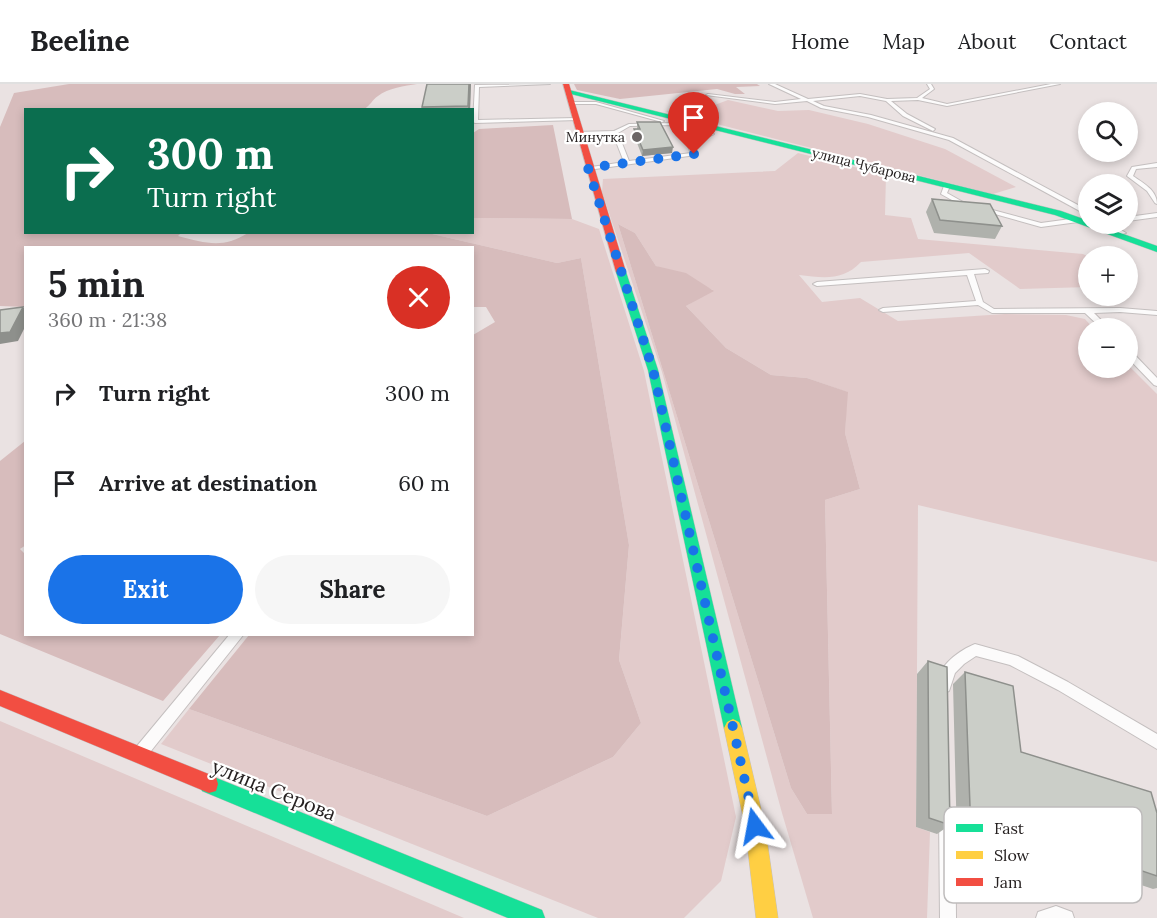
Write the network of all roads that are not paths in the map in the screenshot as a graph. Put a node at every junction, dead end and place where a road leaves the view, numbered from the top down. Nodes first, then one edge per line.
1 (548, 84) edge
2 (771, 84) edge
3 (929, 84) edge
4 (1058, 84) edge
5 (569, 93) edge
6 (708, 95) dead end
7 (918, 99) junction
8 (807, 100) junction
9 (887, 100) junction
10 (576, 119) junction
11 (680, 122) junction
12 (615, 132) junction
13 (579, 133) junction
14 (951, 139) junction
15 (627, 163) junction
16 (1157, 165) edge
17 (588, 168) junction
18 (947, 186) junction
19 (1157, 202) edge
20 (1061, 207) junction
21 (1078, 214) edge
22 (1157, 215) edge
23 (1078, 218) edge
24 (1138, 218) edge
25 (1123, 234) edge
26 (1127, 234) edge
27 (1151, 246) edge
28 (985, 272) dead end
29 (970, 273) junction
30 (817, 284) dead end
31 (980, 303) junction
32 (883, 310) dead end
33 (1087, 310) junction
34 (1157, 313) edge
35 (1095, 318) edge
36 (1138, 363) edge
37 (1157, 383) edge
38 (236, 636) edge
39 (0, 698) edge
40 (945, 704) edge
41 (1157, 742) edge
42 (138, 756) junction
43 (947, 793) edge
44 (947, 807) edge
45 (948, 903) edge
46 (534, 918) edge
47 (767, 918) edge
48 (948, 918) edge
49 (1044, 918) edge
50 (1066, 918) edge

1 - 10 lane
2 - 8 lane
3 - 7 lane
4 - 7 lane
5 - 10 street
5 - 11 street, улица Чубарова
6 - 8 lane
7 - 9 lane
8 - 9 lane
8 - 14 lane
9 - 14 lane
10 - 13 street
11 - 12 lane
11 - 15 lane
11 - 18 street, улица Чубарова
12 - 13 lane
12 - 15 lane
13 - 17 street
14 - 20 lane
15 - 17 lane
16 - 19 lane
17 - 47 street
18 - 20 street, улица Чубарова
18 - 23 lane
20 - 21 street, улица Чубарова
22 - 24 lane
25 - 27 street, улица Чубарова
26 - 27 lane
28 - 29 lane
29 - 30 lane
29 - 31 lane
31 - 32 lane
31 - 33 lane
33 - 34 lane
33 - 35 lane
36 - 37 lane
38 - 42 lane
39 - 42 street, улица Серова
40 - 41 lane
42 - 46 street, улица Серова
43 - 44 lane
45 - 48 lane
49 - 50 lane

